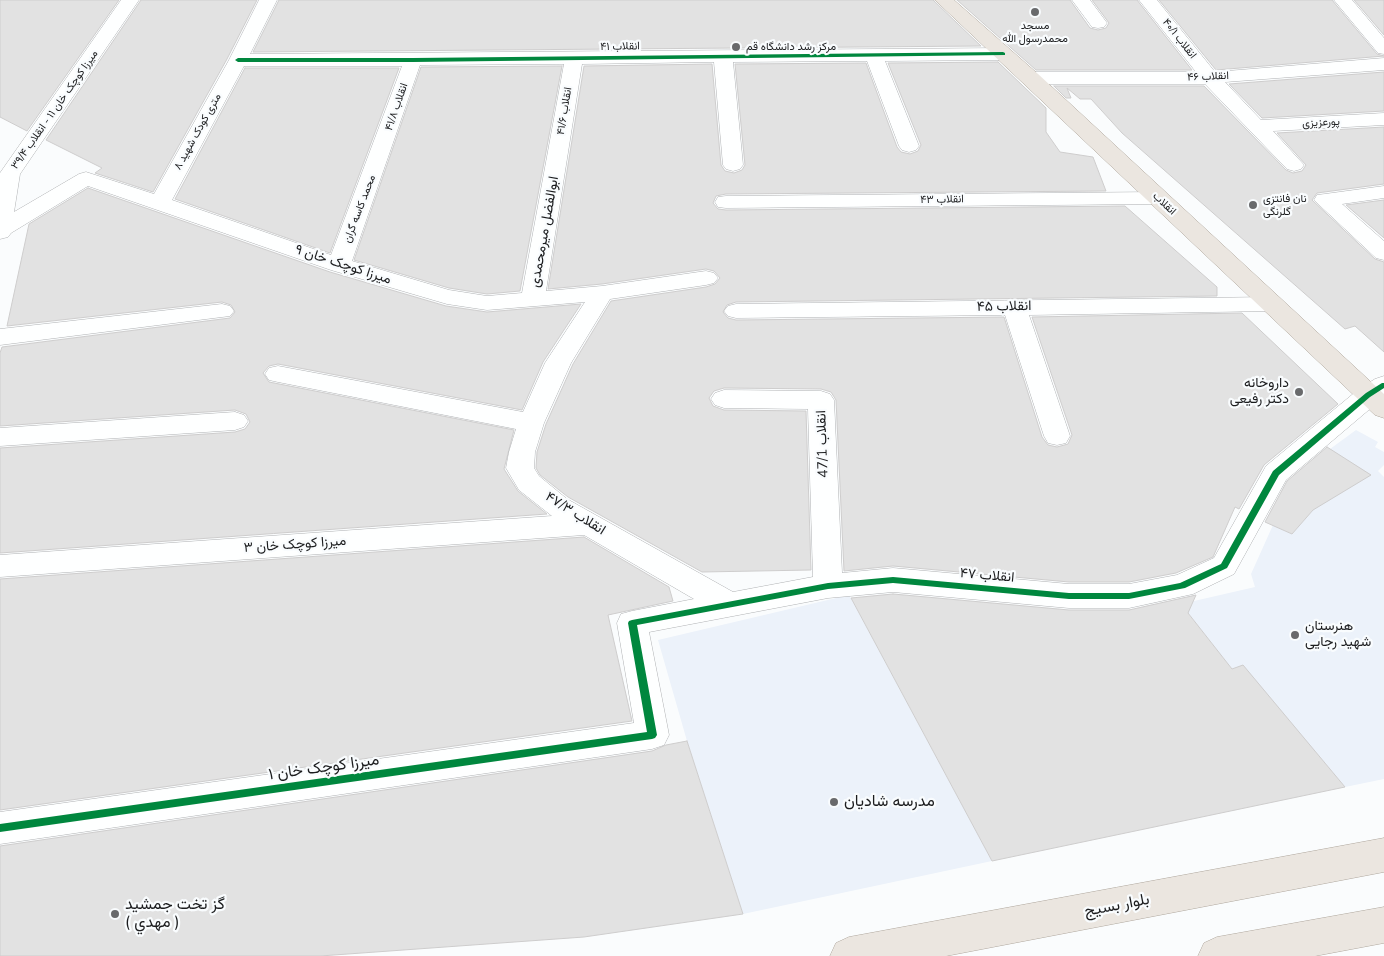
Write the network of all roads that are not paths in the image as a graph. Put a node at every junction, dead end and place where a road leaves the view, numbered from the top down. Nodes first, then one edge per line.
1 (130, 0) edge
2 (268, 0) edge
3 (944, 0) edge
4 (1081, 0) edge
5 (1148, 0) edge
6 (1343, 0) edge
7 (1098, 23) dead end
8 (1384, 49) edge
9 (1002, 54) junction
10 (874, 55) junction
11 (723, 57) junction
12 (574, 58) junction
13 (238, 60) junction
14 (413, 60) junction
15 (1384, 64) edge
16 (1031, 78) junction
17 (1210, 78) junction
18 (1384, 120) edge
19 (1257, 126) junction
20 (909, 146) dead end
21 (382, 153) joint
22 (557, 164) joint
23 (733, 165) dead end
24 (1294, 165) dead end
25 (1384, 192) edge
26 (1157, 198) junction
27 (726, 202) dead end
28 (159, 204) junction
29 (0, 230) edge
30 (1384, 253) edge
31 (339, 265) junction
32 (706, 278) dead end
33 (602, 293) junction
34 (533, 300) junction
35 (1272, 304) junction
36 (1014, 307) junction
37 (222, 311) dead end
38 (736, 311) dead end
39 (0, 337) edge
40 (278, 374) dead end
41 (1379, 397) edge
42 (724, 399) dead end
43 (235, 421) dead end
44 (531, 422) junction
45 (1056, 436) dead end
46 (0, 438) edge
47 (590, 524) junction
48 (0, 566) edge
49 (828, 586) junction
50 (728, 604) junction
51 (652, 735) joint
52 (0, 828) edge
53 (1384, 855) edge
54 (1384, 925) edge
55 (849, 956) edge
56 (1217, 956) edge

1 - 29 street, میرزا کوچک خان ۱۱ - انقلاب ۳۹/۴
2 - 13 street, ۸ متری کودک شهید
3 - 9 main road, انقلاب
4 - 7 street
5 - 17 street, انقلاب ۴۰/۱
6 - 8 street
9 - 10 street, انقلاب ۴۱
9 - 16 main road, انقلاب
10 - 11 street, انقلاب ۴۱
10 - 20 street
11 - 12 street, انقلاب ۴۱
11 - 23 street
12 - 14 street, انقلاب ۴۱
12 - 22 street, انقلاب ۴۱/۶
13 - 14 street, انقلاب ۴۱
13 - 28 street, ۸ متری کودک شهید
14 - 21 street, انقلاب ۴۱/۸
15 - 17 street, انقلاب ۴۶
16 - 17 street, انقلاب ۴۶
16 - 26 main road, انقلاب
17 - 19 street
18 - 19 street, پورعزیزی
19 - 24 street
21 - 31 street, محمد کاسه گران
22 - 34 street, ابوالفضل میرمحمدی
25 - 30 street
26 - 27 street, انقلاب ۴۳
26 - 35 main road, انقلاب
28 - 29 street, میرزا کوچک خان ۹
28 - 31 street, میرزا کوچک خان ۹
31 - 34 street, میرزا کوچک خان ۹
32 - 33 street, میرزا کوچک خان ۹
33 - 34 street, میرزا کوچک خان ۹
33 - 44 street, انقلاب ۴۷/۳
35 - 36 street, انقلاب ۴۵
35 - 41 main road, انقلاب
36 - 38 street, انقلاب ۴۵
36 - 45 street
37 - 39 street
40 - 44 street
41 - 49 street, انقلاب ۴۷
42 - 49 street, انقلاب 47/1
43 - 46 street
44 - 47 street, انقلاب ۴۷/۳
47 - 48 street, میرزا کوچک خان ۳
47 - 50 street, انقلاب ۴۷/۳
49 - 50 street, انقلاب ۴۷
50 - 51 street, انقلاب ۴۷
51 - 52 street, میرزا کوچک خان ۱
53 - 55 main road, بلوار بسیج
54 - 56 main road

